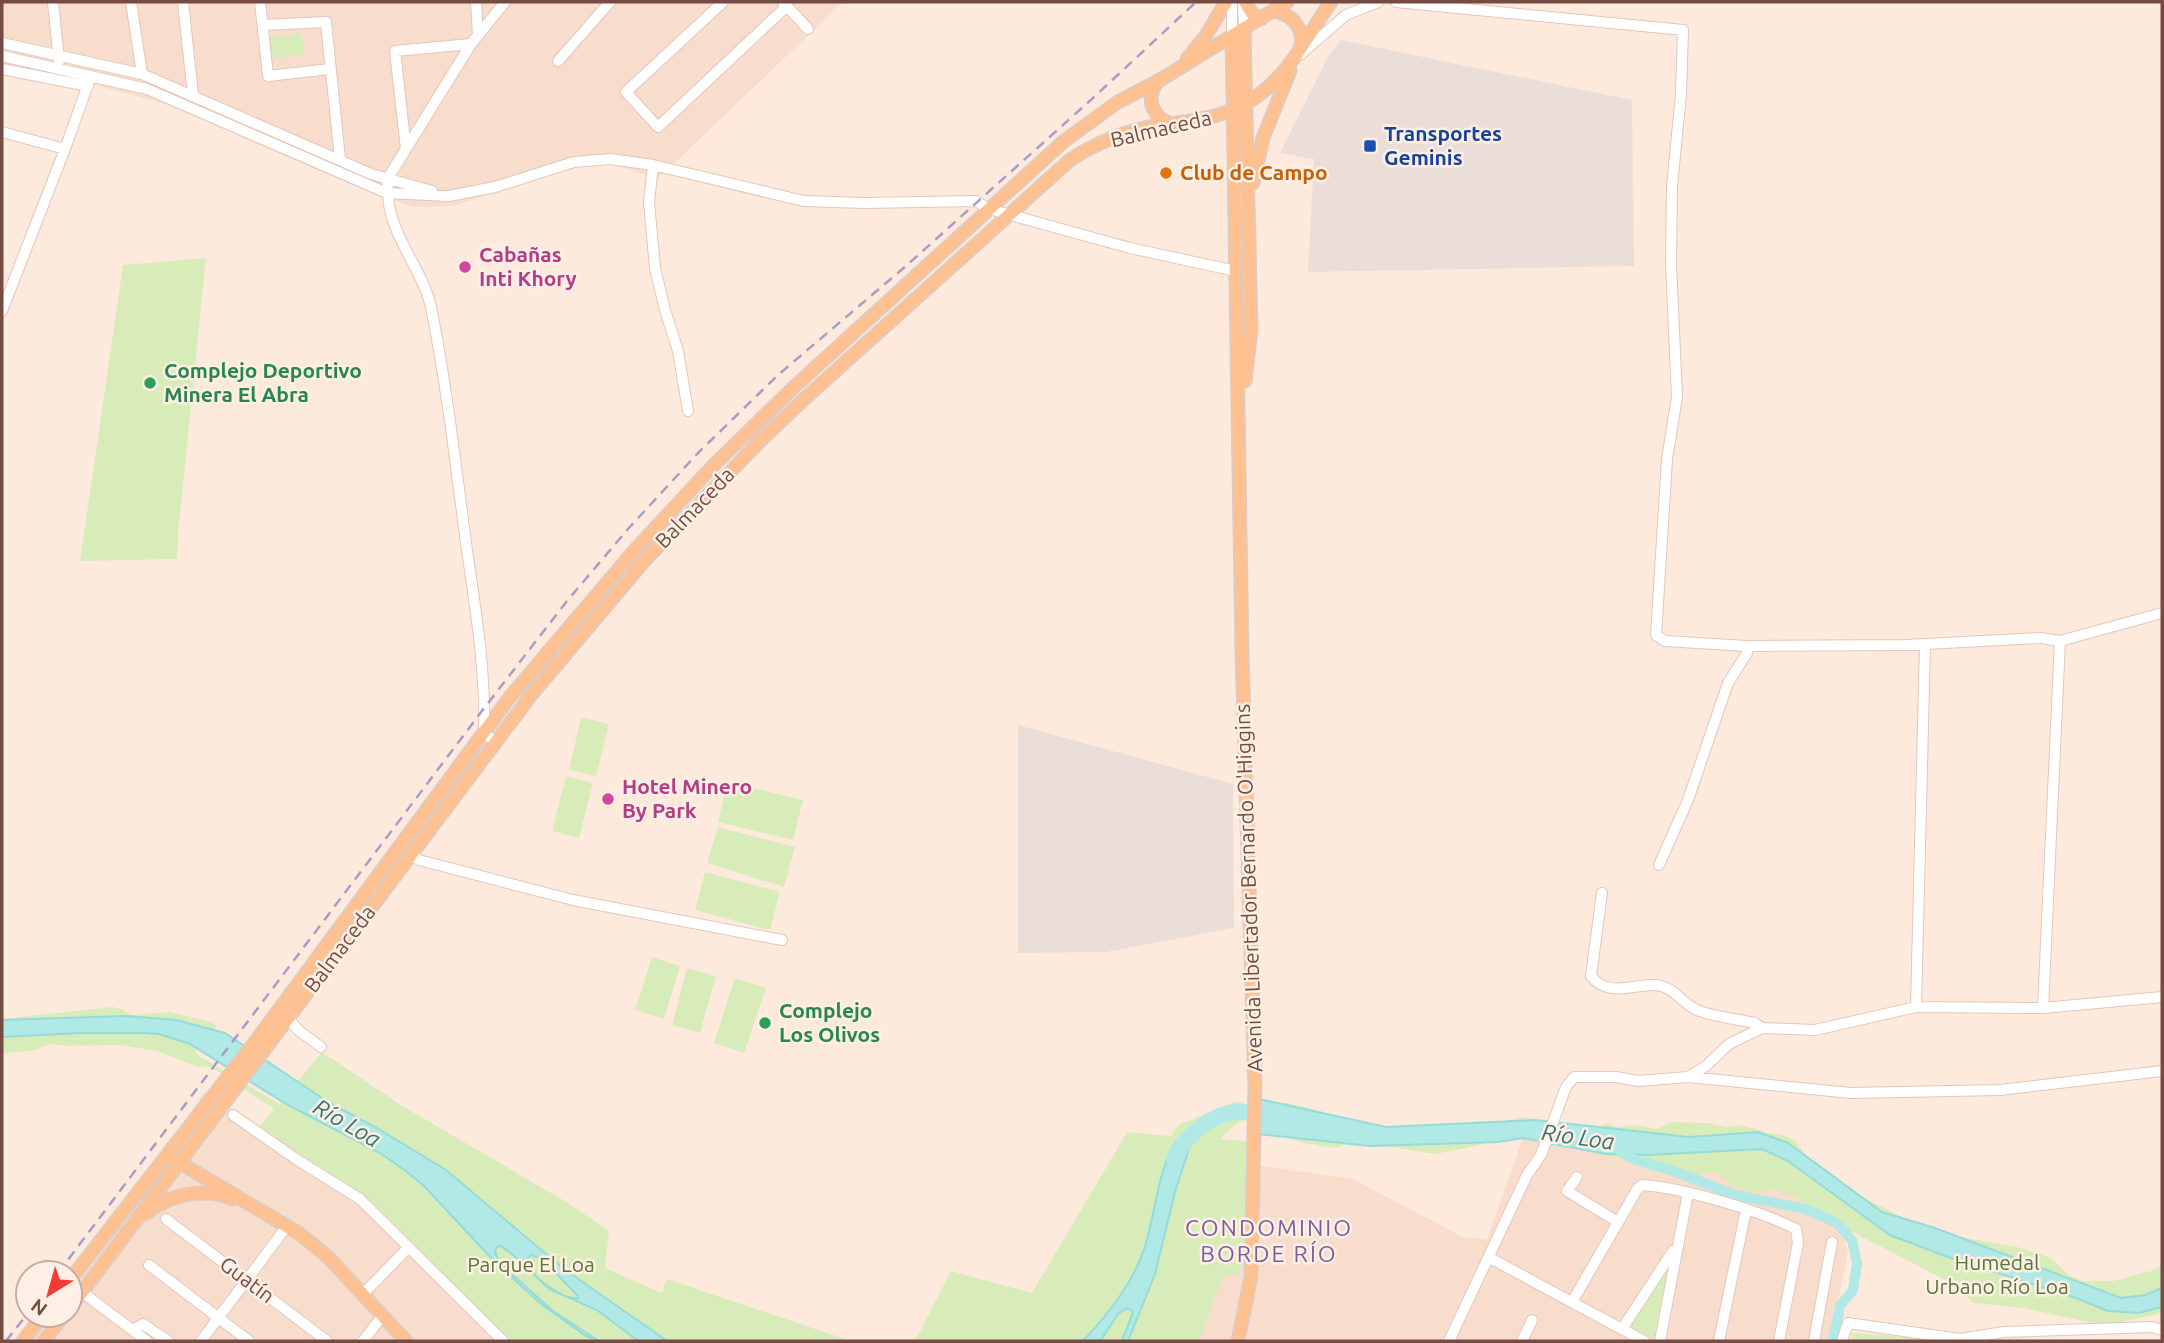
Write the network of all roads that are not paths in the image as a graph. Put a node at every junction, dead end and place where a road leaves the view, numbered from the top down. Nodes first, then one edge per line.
1 (53, 2) edge
2 (131, 2) edge
3 (183, 2) edge
4 (260, 2) edge
5 (476, 2) edge
6 (505, 2) edge
7 (610, 2) edge
8 (723, 2) edge
9 (1226, 2) edge
10 (1232, 2) edge
11 (1244, 2) edge
12 (1287, 2) edge
13 (1331, 2) edge
14 (1378, 2) edge
15 (1396, 2) edge
16 (785, 4) edge
17 (1273, 11) junction
18 (1261, 19) junction
19 (263, 25) junction
20 (808, 29) dead end
21 (1238, 33) junction
22 (475, 39) junction
23 (2, 43) edge
24 (2, 56) edge
25 (59, 56) junction
26 (1297, 57) junction
27 (558, 61) dead end
28 (1182, 66) junction
29 (2, 69) edge
30 (59, 69) junction
31 (331, 69) junction
32 (142, 74) junction
33 (1160, 80) junction
34 (89, 81) junction
35 (194, 95) junction
36 (1239, 107) junction
37 (1212, 118) junction
38 (1171, 125) junction
39 (2, 132) edge
40 (1234, 132) junction
41 (65, 149) junction
42 (406, 150) junction
43 (340, 159) junction
44 (653, 165) junction
45 (388, 178) junction
46 (387, 193) junction
47 (449, 196) junction
48 (989, 209) junction
49 (1008, 215) junction
50 (1248, 217) junction
51 (1236, 271) junction
52 (2, 311) edge
53 (688, 411) dead end
54 (1239, 434) junction
55 (2162, 613) edge
56 (2060, 641) junction
57 (1925, 645) junction
58 (1747, 646) junction
59 (484, 692) junction
60 (510, 697) junction
61 (484, 733) junction
62 (496, 742) junction
63 (411, 855) junction
64 (1659, 865) dead end
65 (1602, 893) dead end
66 (782, 940) dead end
67 (2162, 997) edge
68 (1916, 1007) junction
69 (2043, 1009) junction
70 (288, 1018) junction
71 (1762, 1028) junction
72 (263, 1041) junction
73 (321, 1047) dead end
74 (2162, 1071) edge
75 (1688, 1077) junction
76 (224, 1092) junction
77 (233, 1115) dead end
78 (166, 1154) junction
79 (180, 1161) junction
80 (1577, 1177) dead end
81 (1688, 1193) junction
82 (258, 1209) junction
83 (1746, 1210) junction
84 (166, 1219) dead end
85 (1618, 1222) junction
86 (134, 1223) junction
87 (288, 1226) junction
88 (1832, 1242) dead end
89 (1677, 1245) junction
90 (408, 1248) junction
91 (1490, 1258) junction
92 (84, 1262) edge
93 (149, 1265) dead end
94 (247, 1280) junction
95 (84, 1289) edge
96 (84, 1293) edge
97 (364, 1293) junction
98 (1572, 1302) junction
99 (383, 1315) junction
100 (219, 1318) junction
101 (1532, 1320) dead end
102 (133, 1329) junction
103 (1622, 1329) junction
104 (2162, 1330) edge
105 (147, 1341) edge
106 (168, 1341) edge
107 (201, 1341) edge
108 (249, 1341) edge
109 (327, 1341) edge
110 (365, 1341) edge
111 (406, 1341) edge
112 (503, 1341) edge
113 (1238, 1341) edge
114 (1449, 1341) edge
115 (1522, 1341) edge
116 (1644, 1341) edge
117 (1660, 1341) edge
118 (1719, 1341) edge
119 (1779, 1341) edge
120 (1814, 1341) edge
121 (1842, 1341) edge

1 - 25 street
2 - 32 street
3 - 35 street
4 - 19 street
5 - 22 street
6 - 22 street
7 - 27 street
8 - 16 street
9 - 28 main road
10 - 21 street
11 - 18 main road
11 - 21 street
12 - 17 main road, Balmaceda
13 - 26 main road, Balmaceda
14 - 26 street
15 - 58 street
16 - 20 street
17 - 18 main road, Balmaceda
17 - 26 main road
18 - 21 main road, Balmaceda
19 - 31 street
19 - 31 street
21 - 28 main road, Balmaceda
21 - 36 main road, Avenida Libertador Bernardo O'Higgins
22 - 42 street
22 - 42 street
23 - 25 street
24 - 30 street
25 - 30 street
25 - 32 street
26 - 36 main road, Balmaceda
26 - 50 main road
28 - 33 main road, Balmaceda
29 - 34 street
30 - 34 street
31 - 43 street
32 - 35 street
33 - 38 main road
33 - 48 main road, Balmaceda
34 - 41 street
34 - 46 street
35 - 43 street
36 - 37 main road, Balmaceda
36 - 40 main road, Avenida Libertador Bernardo O'Higgins
36 - 50 main road, Avenida Libertador Bernardo O'Higgins
37 - 38 main road, Balmaceda
37 - 40 main road
38 - 49 main road, Balmaceda
39 - 41 street
40 - 51 main road, Avenida Libertador Bernardo O'Higgins
41 - 52 street
42 - 45 street
43 - 45 street
44 - 47 street
44 - 48 street
44 - 53 street
45 - 46 street
45 - 47 street
46 - 47 street
46 - 59 street
48 - 49 street
48 - 60 main road, Balmaceda
49 - 51 street
49 - 62 main road, Balmaceda
50 - 54 main road, Avenida Libertador Bernardo O'Higgins
51 - 54 main road, Avenida Libertador Bernardo O'Higgins
54 - 113 main road, Avenida Libertador Bernardo O'Higgins
55 - 56 street
56 - 57 street
56 - 69 street
57 - 58 street
57 - 68 street
58 - 64 street
59 - 60 street
59 - 61 street
60 - 61 main road, Balmaceda
61 - 62 street
61 - 72 main road, Balmaceda
62 - 63 main road, Balmaceda
63 - 66 street
63 - 70 main road, Balmaceda
65 - 71 street
67 - 69 street
68 - 69 street
68 - 71 street
70 - 72 main road, Balmaceda
70 - 73 street
71 - 75 street
72 - 76 main road, Balmaceda
74 - 75 street
75 - 91 street
76 - 78 main road, Balmaceda
76 - 79 main road, Balmaceda
77 - 90 street
78 - 79 main road
78 - 92 main road, Balmaceda
79 - 82 main road
79 - 86 main road, Balmaceda
80 - 85 street
81 - 83 street
81 - 85 street
81 - 89 street
82 - 86 main road
82 - 87 main road
83 - 118 street
83 - 119 street
84 - 94 street, Guatín
85 - 98 street
86 - 95 main road, Balmaceda
87 - 94 street
87 - 97 main road
88 - 120 street
89 - 103 street
89 - 117 street
90 - 97 street
90 - 112 street
91 - 98 street
91 - 114 street
93 - 100 street
94 - 100 street
94 - 109 street, Guatín
96 - 102 street
97 - 99 main road
98 - 103 street
99 - 110 street
99 - 111 main road
100 - 107 street
100 - 108 street
101 - 115 street
102 - 105 street
102 - 106 street
103 - 116 street
104 - 121 street

